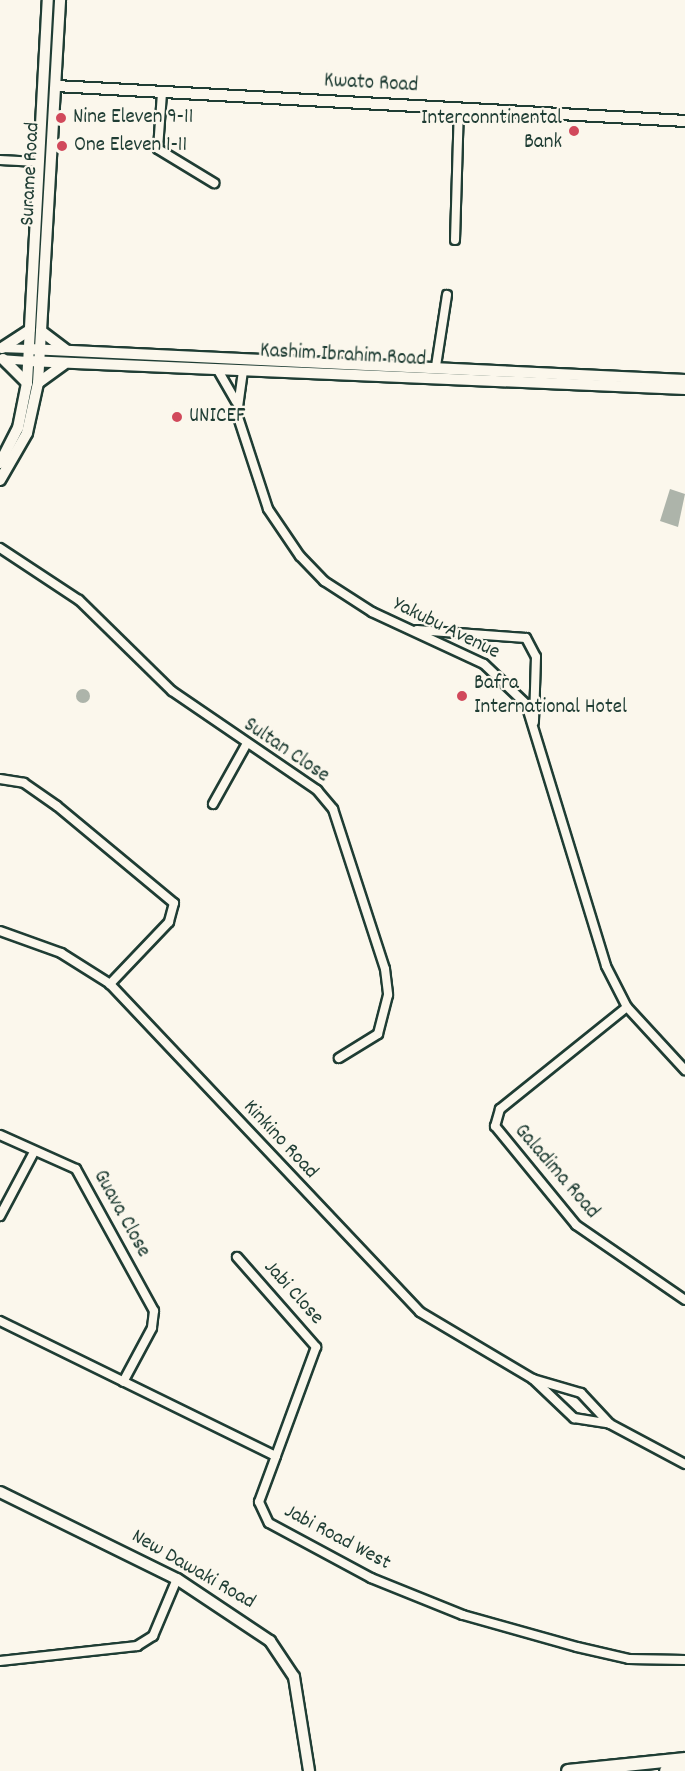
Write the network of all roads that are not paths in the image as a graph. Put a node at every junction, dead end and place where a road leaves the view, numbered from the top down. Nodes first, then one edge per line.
1 (48, 0) edge
2 (60, 0) edge
3 (56, 86) junction
4 (162, 93) junction
5 (459, 108) junction
6 (685, 121) edge
7 (0, 160) edge
8 (38, 162) junction
9 (214, 183) dead end
10 (455, 240) dead end
11 (447, 295) dead end
12 (35, 331) junction
13 (34, 350) junction
14 (69, 351) junction
15 (1, 354) edge
16 (33, 362) junction
17 (65, 363) junction
18 (383, 364) junction
19 (436, 366) junction
20 (243, 371) junction
21 (219, 372) junction
22 (383, 377) junction
23 (685, 380) edge
24 (32, 383) junction
25 (685, 389) edge
26 (236, 402) junction
27 (0, 463) edge
28 (0, 480) edge
29 (0, 548) edge
30 (412, 630) junction
31 (534, 722) junction
32 (246, 745) junction
33 (0, 779) edge
34 (213, 804) dead end
35 (0, 931) edge
36 (110, 984) junction
37 (627, 1007) junction
38 (339, 1058) dead end
39 (685, 1070) edge
40 (0, 1135) edge
41 (34, 1152) junction
42 (0, 1216) edge
43 (237, 1257) dead end
44 (685, 1300) edge
45 (0, 1321) edge
46 (533, 1379) junction
47 (123, 1382) junction
48 (610, 1424) junction
49 (276, 1456) junction
50 (685, 1464) edge
51 (0, 1492) edge
52 (177, 1579) junction
53 (685, 1660) edge
54 (0, 1661) edge
55 (679, 1768) edge
56 (309, 1771) edge
57 (568, 1771) edge

1 - 8 street, Surame Road
2 - 3 street, Surame Road
3 - 4 street, Kwato Road
3 - 12 street, Surame Road
4 - 5 street, Kwato Road
4 - 9 street
5 - 6 street, Kwato Road
5 - 10 street
7 - 8 street
8 - 12 street, Surame Road
11 - 19 street
12 - 13 street, Surame Road
12 - 14 street
12 - 15 street
13 - 14 street, Kashim Ibrahim Road
13 - 15 street, Kashim Ibrahim Road
13 - 16 street, Surame Road
14 - 18 street, Kashim Ibrahim Road
15 - 16 street, Kashim Ibrahim Road
15 - 24 street
16 - 17 street, Kashim Ibrahim Road
16 - 24 street, Surame Road
17 - 21 street, Kashim Ibrahim Road
17 - 24 street
18 - 19 street, Kashim Ibrahim Road
18 - 22 street
19 - 23 street, Kashim Ibrahim Road
20 - 21 street, Kashim Ibrahim Road
20 - 22 street, Kashim Ibrahim Road
20 - 26 street, Yakubu Avenue
21 - 26 street, Yakubu Avenue
22 - 25 street, Kashim Ibrahim Road
24 - 27 street
24 - 28 street
26 - 30 street, Yakubu Avenue
29 - 32 street, Sultan Close
30 - 31 street, Yakubu Avenue
30 - 31 street
31 - 37 street, Yakubu Avenue
32 - 34 street
32 - 38 street, Sultan Close
33 - 36 street
35 - 36 street, Kinkino Road
36 - 46 street, Kinkino Road
37 - 39 street, Yakubu Avenue
37 - 44 street, Galadima Road
40 - 41 street, Guava Close
41 - 42 street
41 - 47 street, Guava Close
43 - 49 street, Jabi Close
45 - 47 street
46 - 48 street, Kinkino Road
46 - 48 street, Kinkino Road
47 - 49 street
48 - 50 street, Kinkino Road
49 - 53 street, Jabi Road West
51 - 52 street, New Dawaki Road
52 - 54 street
52 - 56 street, New Dawaki Road
55 - 57 main road

